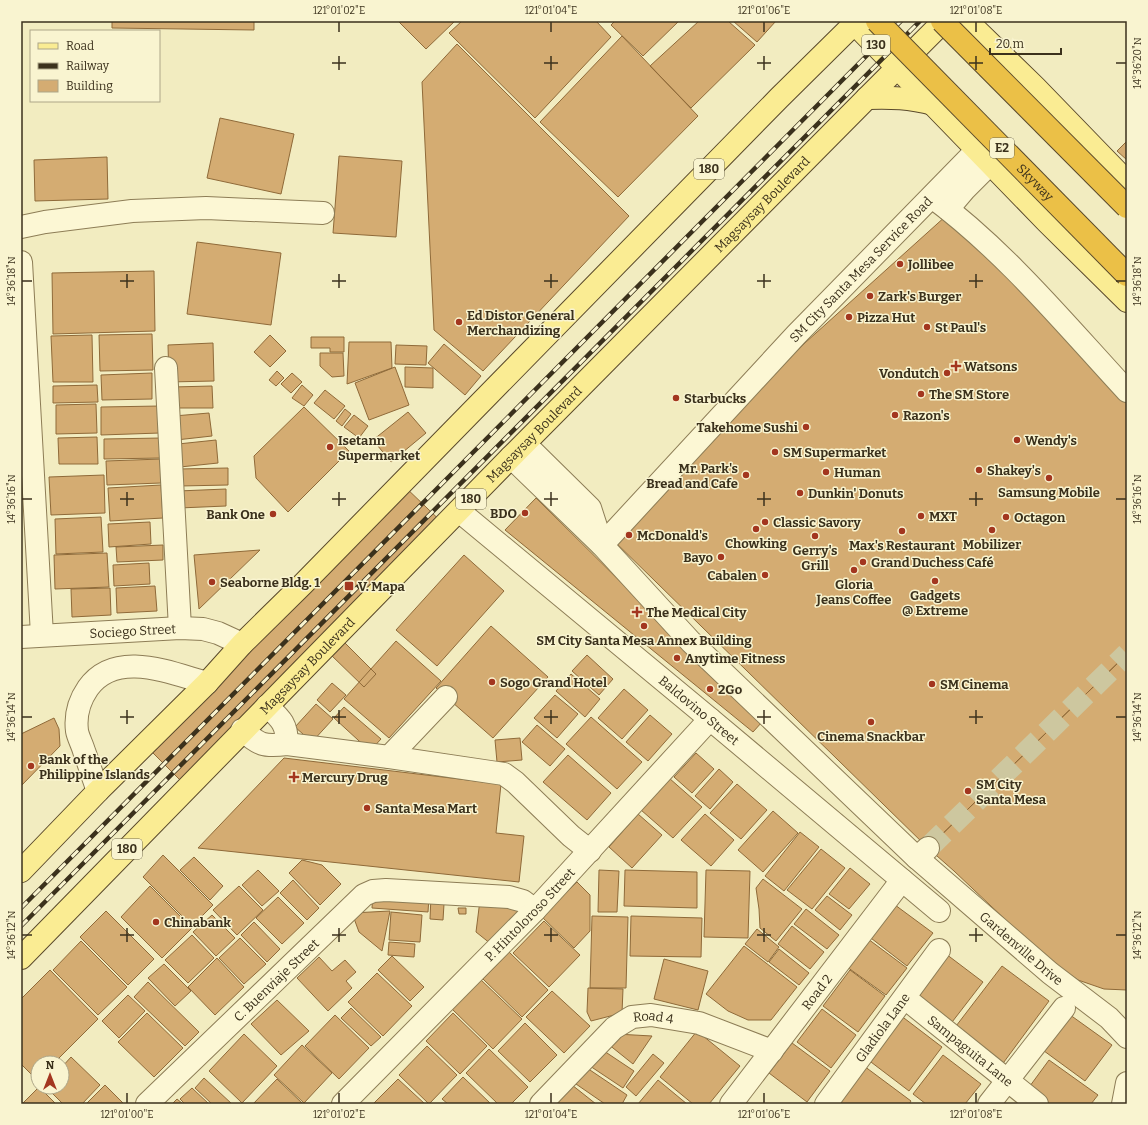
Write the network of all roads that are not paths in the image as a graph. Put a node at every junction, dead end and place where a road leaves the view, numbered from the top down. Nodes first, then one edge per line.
1 (877, 21) edge
2 (943, 21) edge
3 (854, 22) edge
4 (971, 25) edge
5 (904, 74) junction
6 (866, 98) junction
7 (934, 104) junction
8 (984, 157) junction
9 (1127, 182) edge
10 (940, 203) junction
11 (1127, 207) edge
12 (323, 213) dead end
13 (21, 227) edge
14 (21, 262) edge
15 (1127, 276) edge
16 (1127, 301) edge
17 (166, 368) dead end
18 (1127, 391) edge
19 (518, 450) junction
20 (459, 511) junction
21 (602, 545) junction
22 (180, 628) junction
23 (42, 635) junction
24 (21, 637) edge
25 (242, 644) junction
26 (207, 683) junction
27 (446, 696) dead end
28 (266, 706) junction
29 (710, 719) junction
30 (242, 730) junction
31 (287, 744) junction
32 (390, 757) junction
33 (98, 791) junction
34 (590, 851) junction
35 (21, 871) edge
36 (902, 880) junction
37 (535, 910) junction
38 (939, 911) dead end
39 (939, 950) dead end
40 (21, 958) edge
41 (905, 998) junction
42 (1064, 1008) dead end
43 (1127, 1037) edge
44 (772, 1051) junction
45 (1007, 1080) junction
46 (1127, 1083) edge
47 (147, 1104) edge
48 (343, 1104) edge
49 (541, 1104) edge
50 (731, 1104) edge
51 (826, 1104) edge
52 (989, 1104) edge
53 (1037, 1104) edge
54 (1123, 1104) edge

1 - 15 highway, Skyway / E2, bridge
2 - 5 main road, 180
2 - 11 highway, bridge
3 - 5 main road, 130
3 - 25 main road, 180
4 - 5 main road
4 - 9 main road
5 - 6 main road, Magsaysay Boulevard / 180
5 - 7 main road
6 - 7 main road
6 - 19 main road, Magsaysay Boulevard / 180
7 - 8 main road
8 - 10 street
8 - 16 main road
10 - 18 street, SM City Santa Mesa Service Road
10 - 21 street, SM City Santa Mesa Service Road
12 - 13 street
14 - 23 street
17 - 22 street
19 - 20 main road, Magsaysay Boulevard / 180
19 - 21 street
20 - 28 main road, Magsaysay Boulevard / 180
20 - 29 street, Baldovino Street
21 - 43 street, Gardenville Drive
22 - 23 street, Sociego Street
22 - 25 street, Sociego Street
23 - 24 street, Sociego Street
25 - 26 main road, 180
26 - 33 main road, 180
26 - 33 street
27 - 32 street
28 - 30 main road, Magsaysay Boulevard / 180
28 - 31 street
29 - 34 street, P. Hintoloroso Street
29 - 36 street, Baldovino Street
30 - 31 street
30 - 40 main road, Magsaysay Boulevard / 180
31 - 32 street
32 - 34 street
33 - 35 main road, 180
34 - 37 street, P. Hintoloroso Street
36 - 38 street, Baldovino Street
36 - 44 street, Road 2
37 - 47 street, C. Buenviaje Street
37 - 48 street, P. Hintoloroso Street
39 - 41 street, Gladiola Lane
41 - 45 street, Sampaguita Lane
41 - 51 street, Gladiola Lane
42 - 45 street
44 - 49 street, Road 4
44 - 50 street, Road 2
45 - 52 street
45 - 53 street, Sampaguita Lane
46 - 54 street

